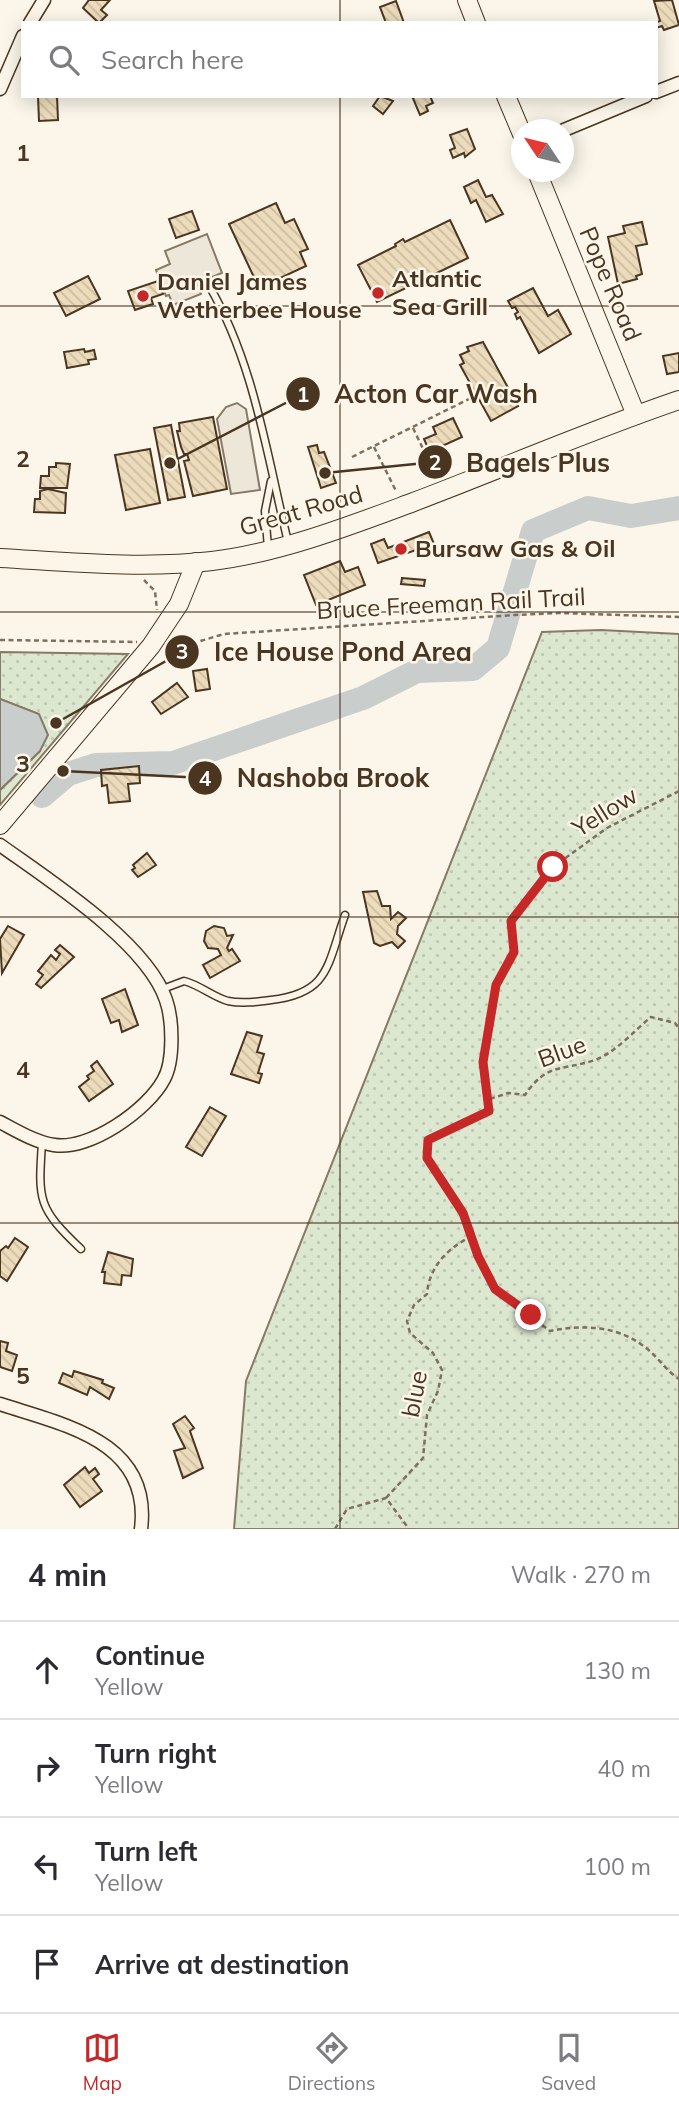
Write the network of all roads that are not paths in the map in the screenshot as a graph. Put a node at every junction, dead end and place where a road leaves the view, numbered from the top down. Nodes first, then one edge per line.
1 (44, 0) edge
2 (467, 0) edge
3 (31, 21) edge
4 (475, 21) edge
5 (21, 41) edge
6 (679, 83) edge
7 (0, 89) edge
8 (658, 91) edge
9 (507, 98) edge
10 (641, 98) edge
11 (516, 119) edge
12 (574, 126) edge
13 (541, 182) edge
14 (208, 284) dead end
15 (679, 400) edge
16 (636, 415) junction
17 (272, 479) junction
18 (288, 544) junction
19 (268, 548) junction
20 (0, 558) edge
21 (196, 562) junction
22 (0, 825) edge
23 (0, 845) edge
24 (345, 915) dead end
25 (160, 990) junction
26 (0, 1122) edge
27 (43, 1141) junction
28 (80, 1249) dead end
29 (0, 1404) edge
30 (141, 1529) edge

1 - 3 street
2 - 4 main road
5 - 7 street
6 - 8 street
9 - 11 main road
10 - 12 street
13 - 16 main road, Pope Road
14 - 17 lane
15 - 16 main road, Great Road
16 - 18 main road, Great Road
17 - 18 lane
17 - 19 lane
18 - 19 main road, Great Road
19 - 21 main road, Great Road
20 - 21 main road, Great Road
21 - 22 main road
23 - 25 street
24 - 25 lane
25 - 27 street
26 - 27 street
27 - 28 lane
29 - 30 street

